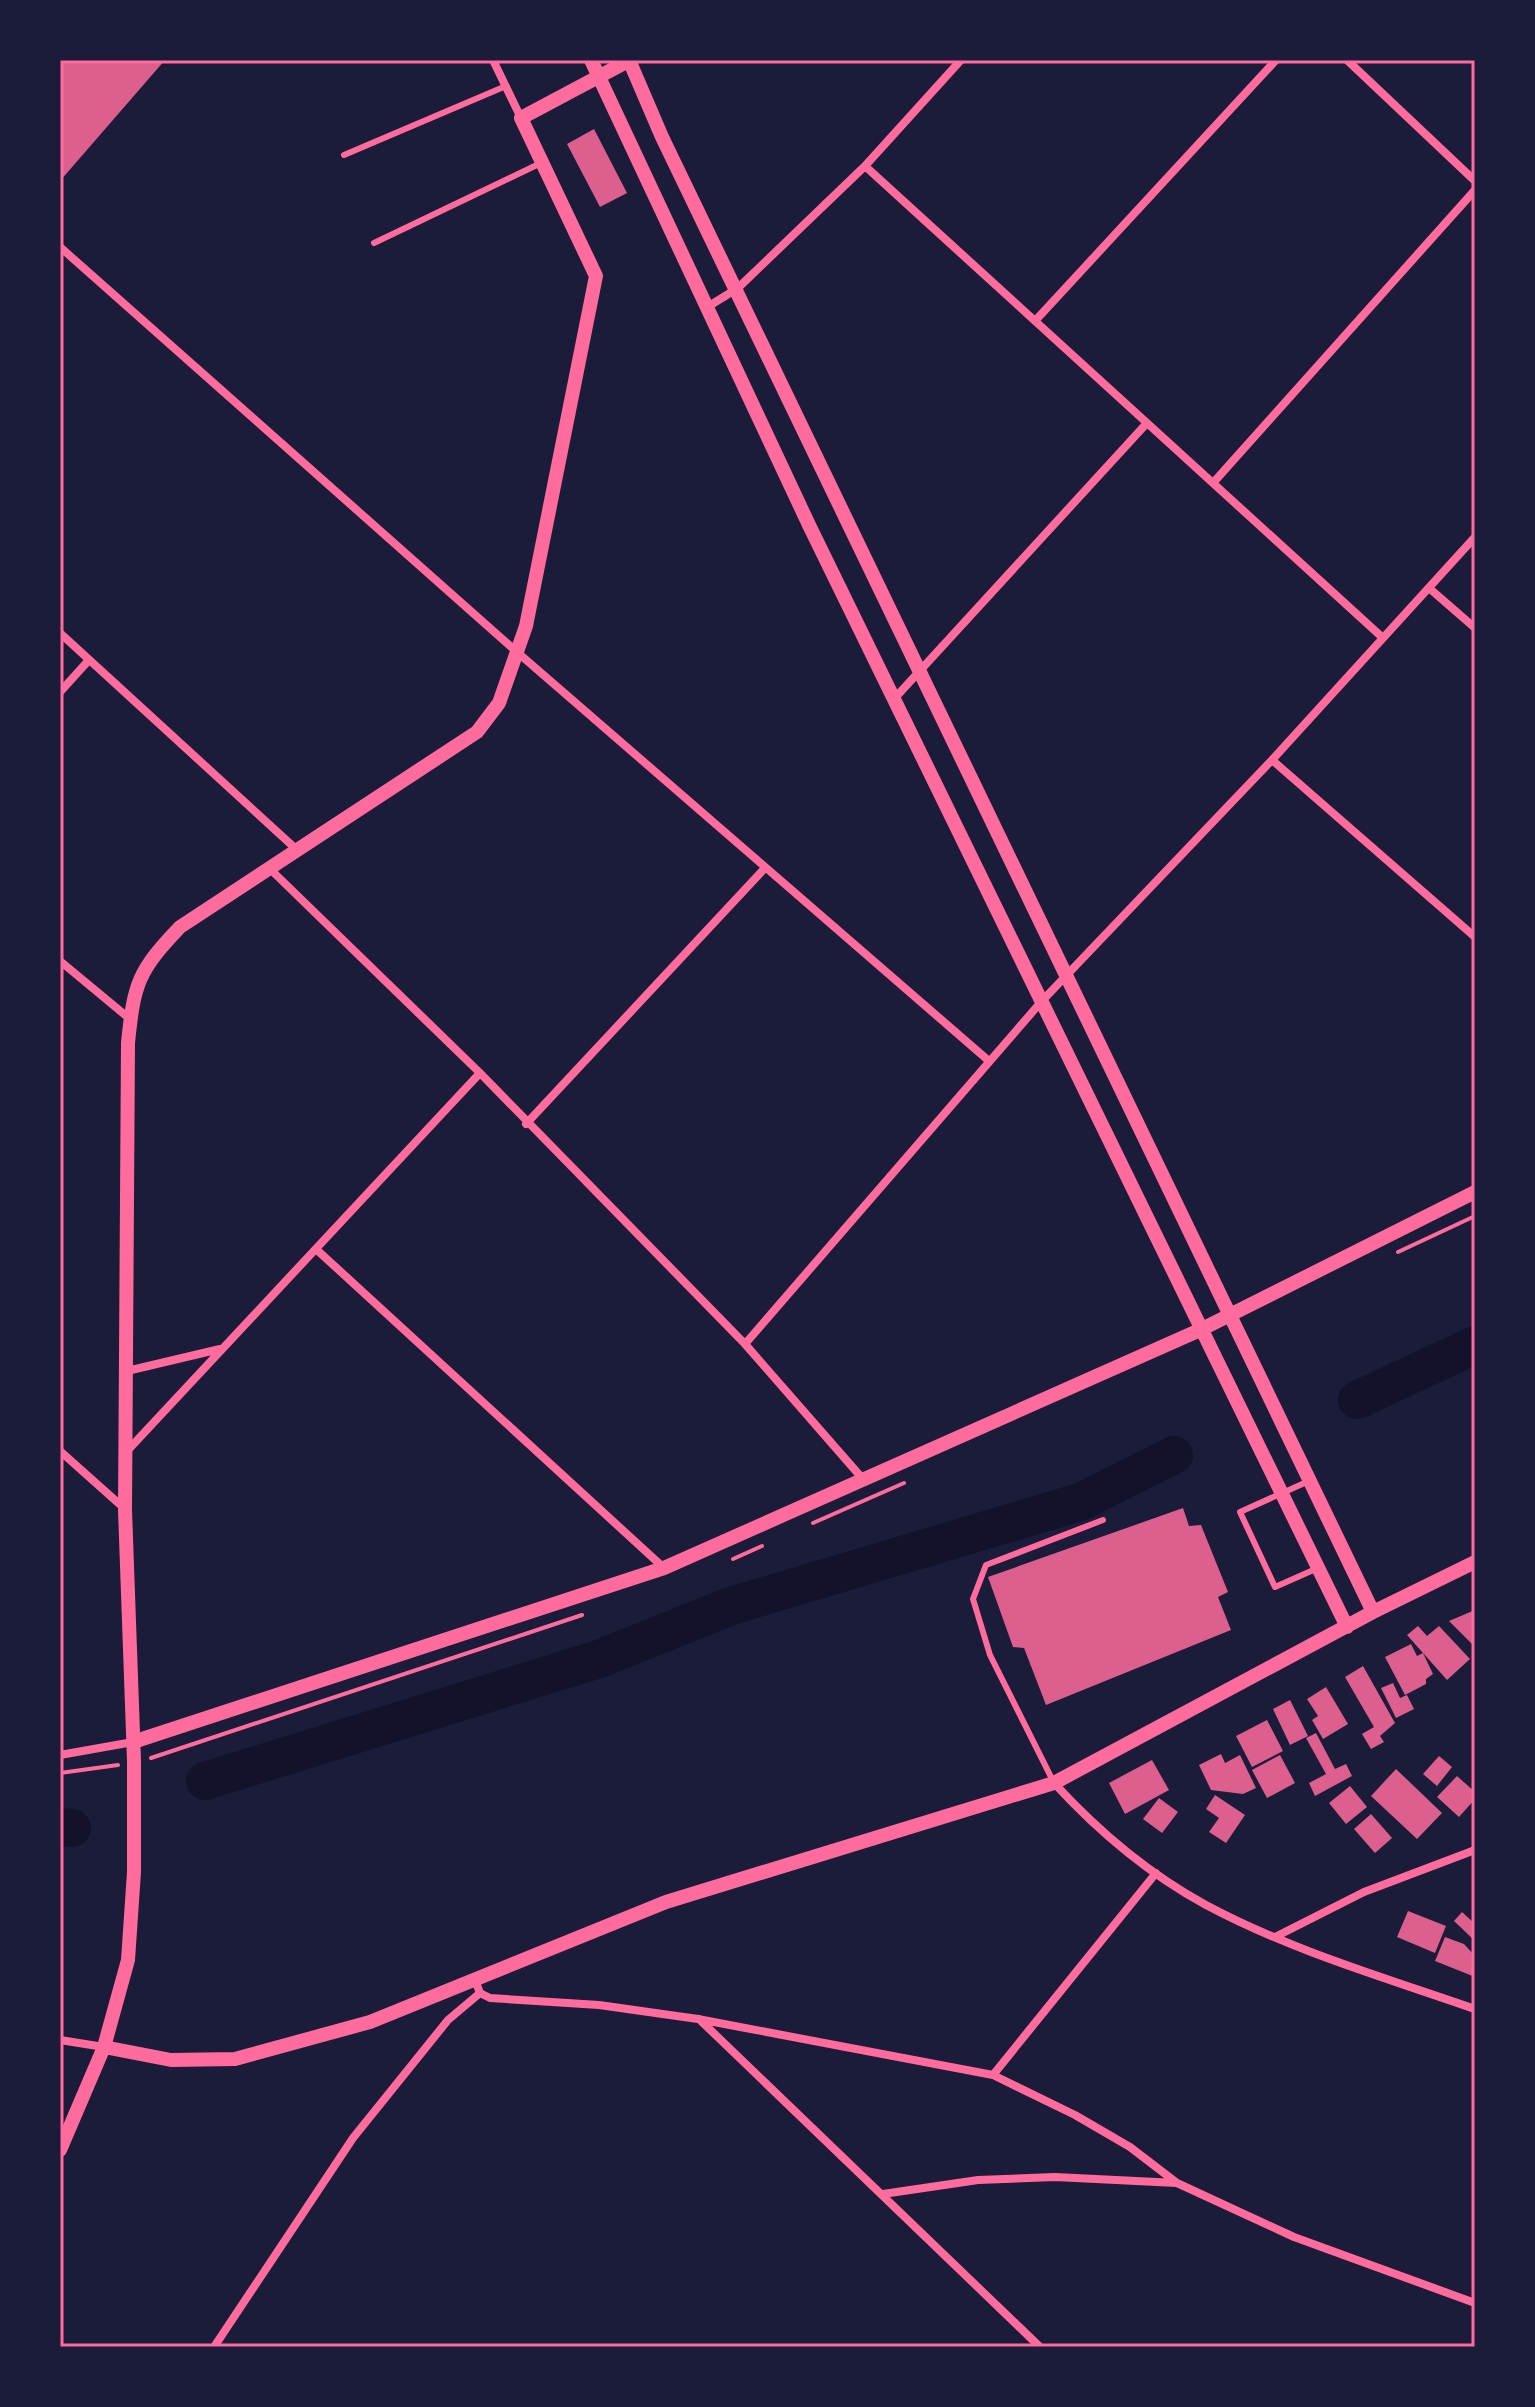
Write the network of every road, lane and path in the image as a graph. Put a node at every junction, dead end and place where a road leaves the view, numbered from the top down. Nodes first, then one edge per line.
1 (493, 60) edge
2 (591, 60) edge
3 (630, 60) edge
4 (961, 60) edge
5 (1276, 60) edge
6 (1347, 60) edge
7 (600, 78) junction
8 (506, 86) junction
9 (521, 118) junction
10 (344, 155) dead end
11 (544, 162) junction
12 (865, 166) junction
13 (1475, 181) edge
14 (1475, 190) edge
15 (374, 243) dead end
16 (60, 247) edge
17 (738, 288) junction
18 (709, 306) junction
19 (1035, 321) junction
20 (1147, 423) junction
21 (1213, 483) junction
22 (1475, 537) edge
23 (1429, 588) junction
24 (1475, 628) edge
25 (60, 633) edge
26 (1383, 638) junction
27 (517, 652) junction
28 (89, 660) junction
29 (922, 671) junction
30 (60, 692) edge
31 (894, 699) junction
32 (1272, 760) junction
33 (296, 849) junction
34 (268, 868) junction
35 (765, 868) junction
36 (1475, 937) edge
37 (60, 961) edge
38 (1066, 975) junction
39 (1041, 1002) junction
40 (130, 1019) junction
41 (989, 1061) junction
42 (480, 1073) junction
43 (526, 1124) junction
44 (1475, 1192) edge
45 (317, 1250) junction
46 (1232, 1314) junction
47 (1200, 1330) junction
48 (745, 1344) junction
49 (221, 1349) junction
50 (127, 1371) junction
51 (128, 1450) junction
52 (60, 1451) edge
53 (862, 1478) junction
54 (1310, 1480) junction
55 (1281, 1492) junction
56 (125, 1510) junction
57 (1103, 1520) dead end
58 (1475, 1562) edge
59 (664, 1568) junction
60 (1318, 1568) junction
61 (1373, 1612) junction
62 (1347, 1627) junction
63 (133, 1742) junction
64 (60, 1755) edge
65 (1054, 1783) junction
66 (1475, 1850) edge
67 (1156, 1873) junction
68 (1277, 1936) junction
69 (478, 1986) junction
70 (1475, 2009) edge
71 (698, 2019) junction
72 (60, 2040) edge
73 (104, 2047) junction
74 (993, 2075) junction
75 (60, 2150) edge
76 (1177, 2183) junction
77 (883, 2194) junction
78 (1475, 2303) edge
79 (214, 2347) edge
80 (1040, 2347) edge

1 - 8 street
2 - 7 street
3 - 7 street
3 - 17 street
4 - 12 street
5 - 19 street
6 - 13 street
7 - 9 street
7 - 18 street
8 - 9 street
8 - 10 lane
9 - 11 street
11 - 15 lane
11 - 27 street
12 - 17 street
12 - 19 street
14 - 21 street
16 - 27 street
17 - 18 street
17 - 29 street
18 - 31 street
19 - 20 street
20 - 21 street
20 - 29 street
21 - 26 street
22 - 23 street
23 - 24 street
23 - 26 street
25 - 28 street
26 - 32 street
27 - 33 street
27 - 35 street
28 - 30 street
28 - 33 street
29 - 31 street
29 - 38 street
31 - 39 street
32 - 36 street
32 - 38 street
33 - 34 street
34 - 40 street
34 - 42 street
35 - 41 street
35 - 43 street
37 - 40 street
38 - 39 street
38 - 46 street
39 - 41 street
39 - 47 street
40 - 50 street
41 - 48 street
42 - 43 street
42 - 45 street
43 - 48 street
44 - 46 street
45 - 49 street
45 - 59 street
46 - 47 street
46 - 54 street
47 - 53 street
47 - 55 street
48 - 53 street
49 - 50 street
49 - 51 street
50 - 51 street
51 - 56 street
52 - 56 street
53 - 59 street
54 - 55 lane
54 - 61 street
55 - 60 street
55 - 60 lane
56 - 63 street
57 - 65 lane
58 - 61 street
59 - 63 street
60 - 62 street
61 - 62 street
62 - 65 street
63 - 64 street
63 - 73 street
65 - 67 street
65 - 69 street
66 - 68 street
67 - 68 street
67 - 74 street
68 - 70 street
69 - 71 street
69 - 73 street
69 - 79 street
71 - 74 street
71 - 77 street
72 - 73 street
73 - 75 street
74 - 76 street
76 - 77 street
76 - 78 street
77 - 80 street

